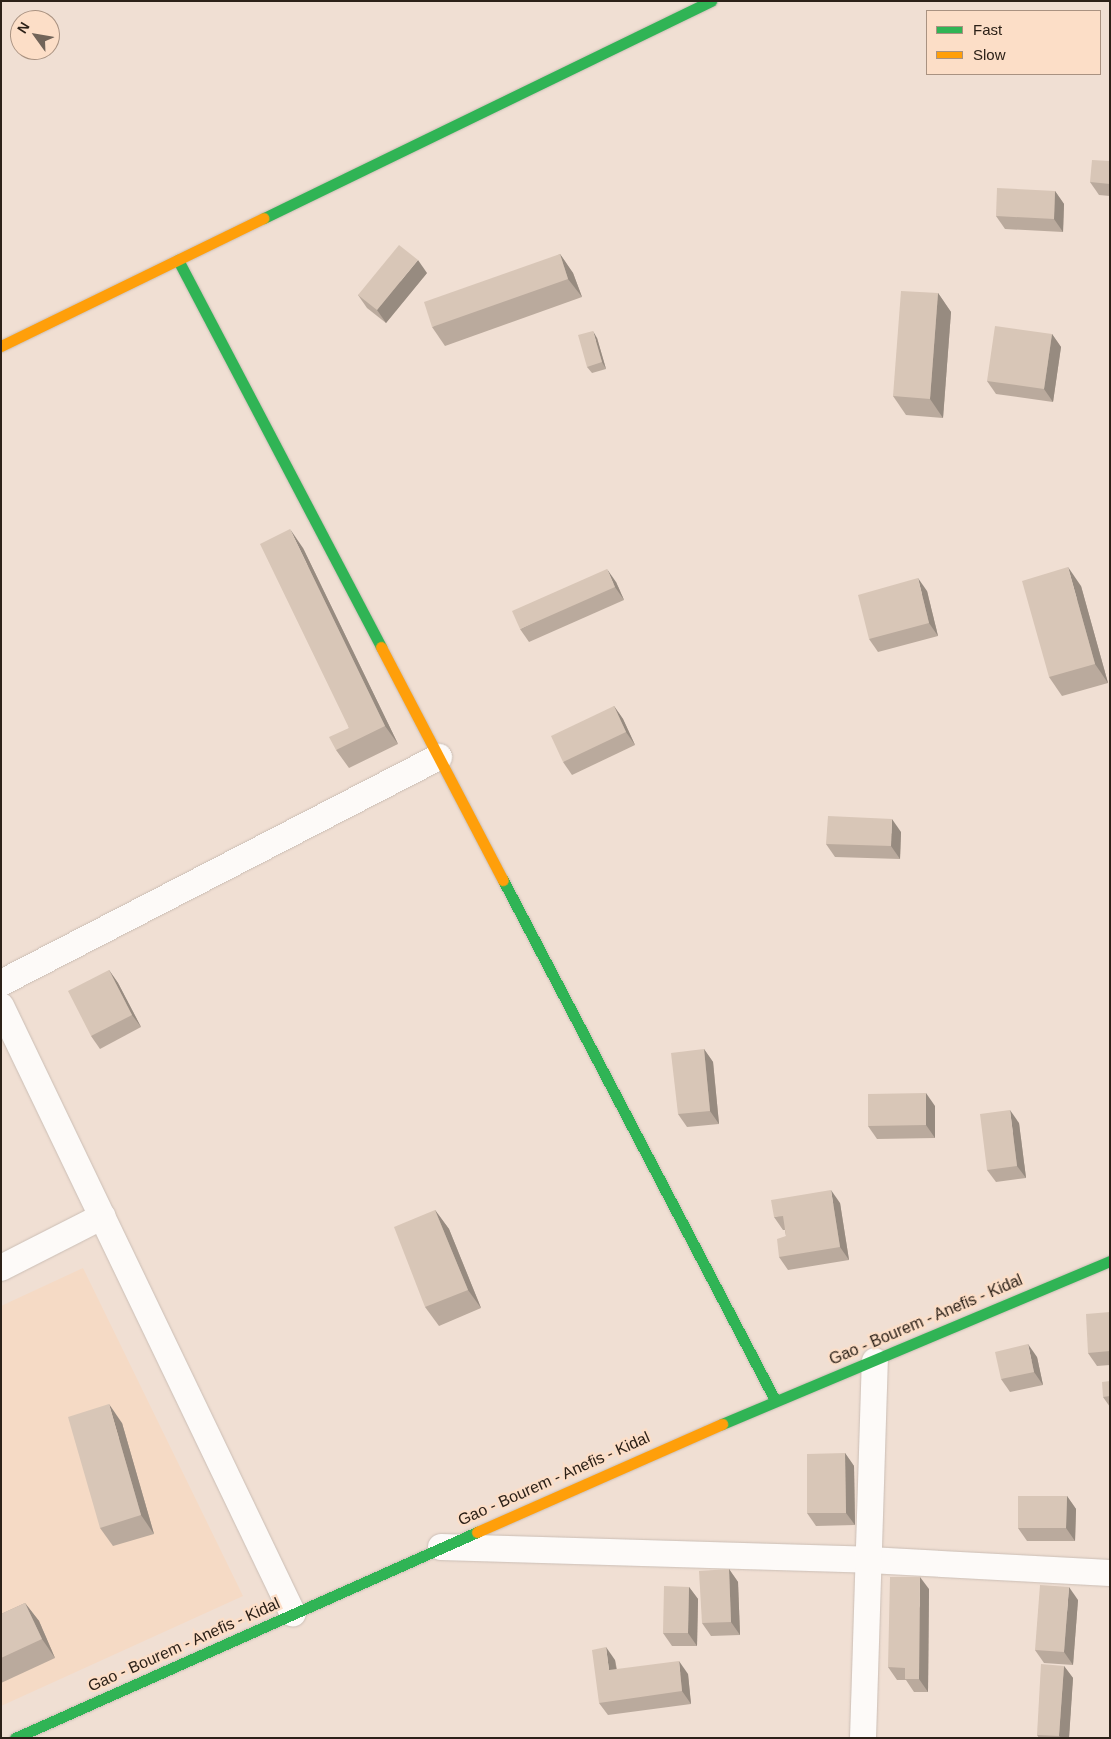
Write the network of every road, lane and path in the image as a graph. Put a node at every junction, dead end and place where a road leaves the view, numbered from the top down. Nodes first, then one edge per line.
1 (711, 1) edge
2 (178, 260) junction
3 (1, 346) edge
4 (439, 757) junction
5 (1, 983) edge
6 (1, 1006) edge
7 (103, 1216) junction
8 (1110, 1261) edge
9 (1, 1268) edge
10 (875, 1361) junction
11 (775, 1400) junction
12 (439, 1547) junction
13 (869, 1560) junction
14 (1110, 1573) edge
15 (293, 1614) junction
16 (15, 1738) edge
17 (863, 1738) edge

1 - 2 street
2 - 3 street
2 - 4 street
4 - 5 street
4 - 11 street
6 - 7 street
7 - 9 street
7 - 15 street
8 - 10 street, Gao - Bourem - Anefis - Kidal
10 - 11 street, Gao - Bourem - Anefis - Kidal
10 - 13 street
11 - 12 street, Gao - Bourem - Anefis - Kidal
12 - 13 street
12 - 15 street, Gao - Bourem - Anefis - Kidal
13 - 14 street
13 - 17 street
15 - 16 street, Gao - Bourem - Anefis - Kidal

